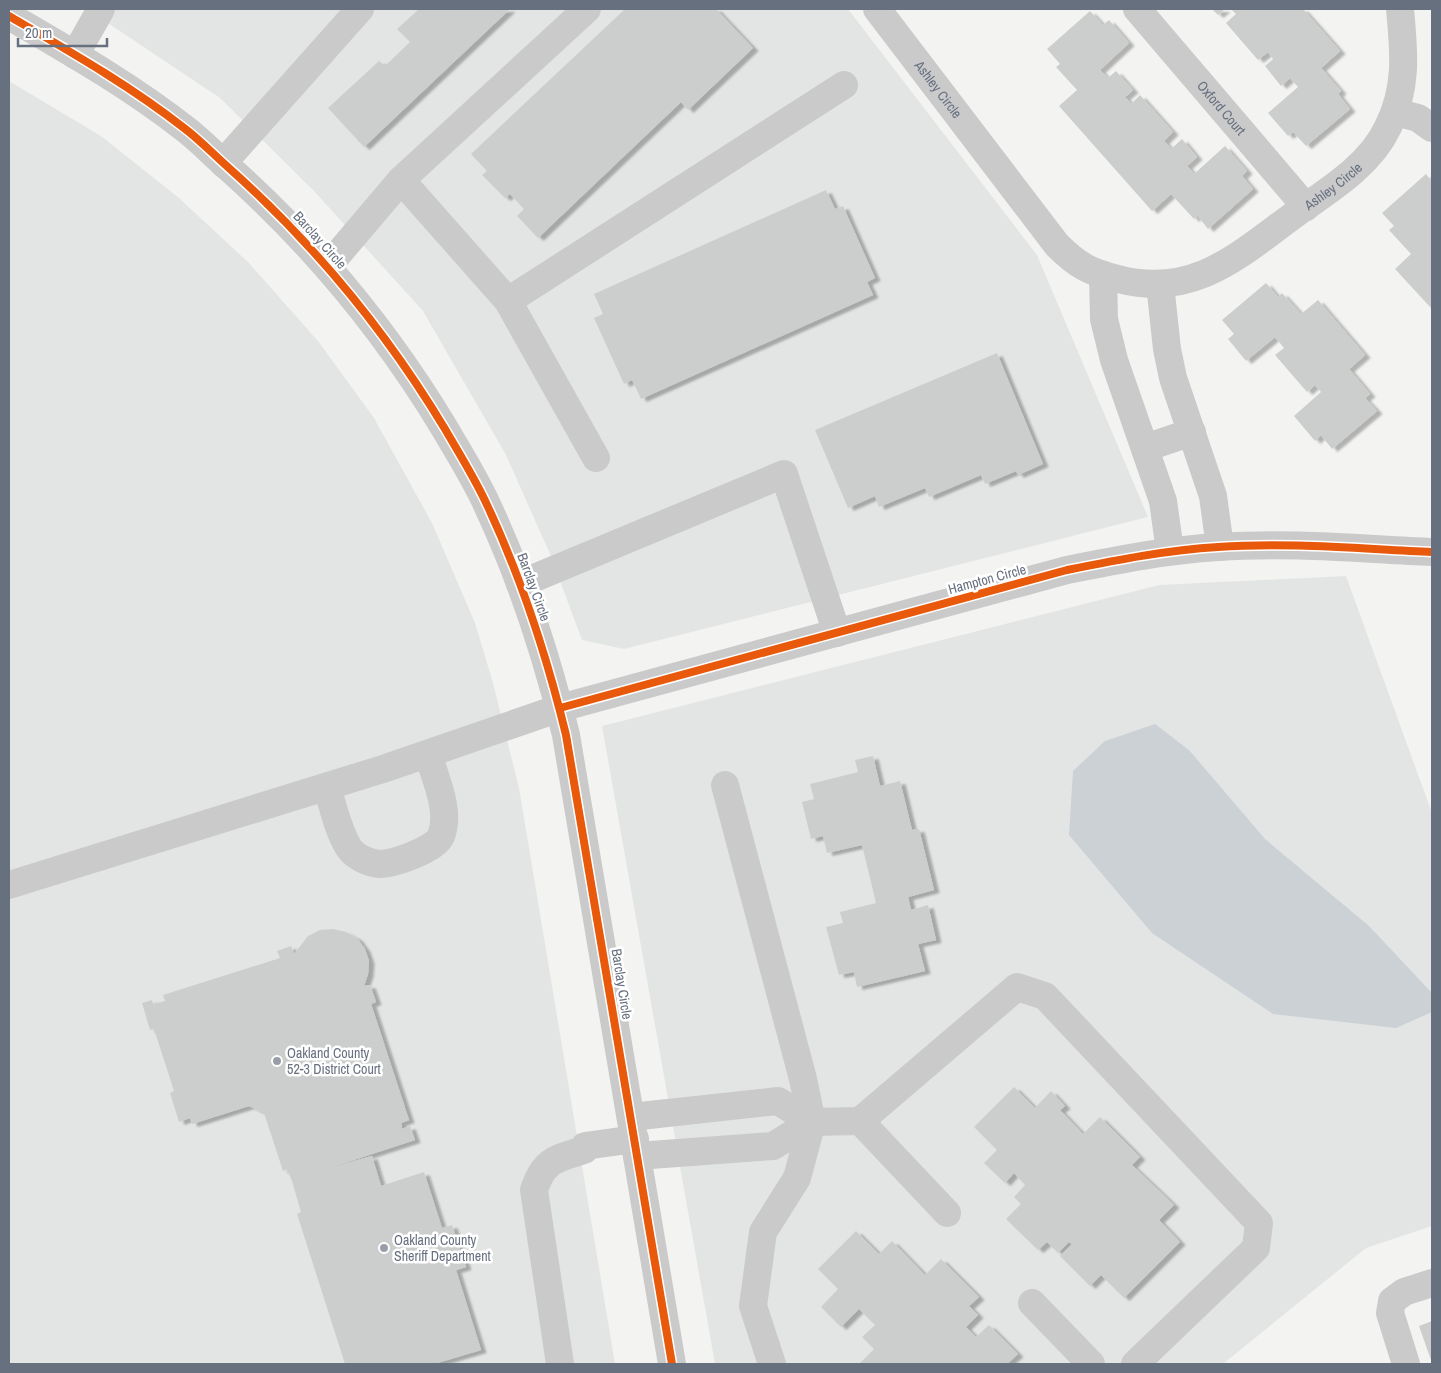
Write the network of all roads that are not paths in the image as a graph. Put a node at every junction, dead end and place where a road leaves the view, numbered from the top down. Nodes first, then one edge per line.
1 (101, 9) edge
2 (360, 9) edge
3 (587, 9) edge
4 (877, 9) edge
5 (1136, 9) edge
6 (1400, 9) edge
7 (9, 16) edge
8 (75, 55) junction
9 (844, 85) dead end
10 (1395, 112) junction
11 (1432, 128) edge
12 (223, 163) junction
13 (401, 180) junction
14 (1306, 207) junction
15 (328, 266) junction
16 (1103, 275) junction
17 (1160, 284) junction
18 (508, 301) junction
19 (1192, 432) junction
20 (1145, 448) junction
21 (596, 458) dead end
22 (1220, 547) junction
23 (1170, 551) junction
24 (1432, 552) edge
25 (520, 584) junction
26 (837, 633) junction
27 (560, 708) junction
28 (428, 754) junction
29 (725, 785) dead end
30 (327, 786) junction
31 (9, 886) edge
32 (860, 1121) junction
33 (812, 1122) junction
34 (634, 1137) junction
35 (947, 1213) dead end
36 (1432, 1283) edge
37 (1032, 1303) dead end
38 (560, 1364) edge
39 (672, 1364) edge
40 (772, 1364) edge
41 (1091, 1364) edge
42 (1135, 1364) edge
43 (1406, 1364) edge

1 - 8 street
2 - 12 street
3 - 13 street
4 - 16 street, Ashley Circle
5 - 14 street, Oxford Court
6 - 10 street, Ashley Circle
7 - 8 street, Barclay Circle
8 - 12 street, Barclay Circle
9 - 18 street
10 - 11 street
10 - 14 street, Ashley Circle
12 - 15 street, Barclay Circle
13 - 15 street
13 - 18 street
14 - 17 street, Ashley Circle
15 - 25 street, Barclay Circle
16 - 17 street, Ashley Circle
16 - 20 street
17 - 19 street
18 - 21 street
19 - 20 street
19 - 22 street
20 - 23 street
22 - 23 street, Hampton Circle
22 - 24 street, Hampton Circle
23 - 26 street, Hampton Circle
25 - 26 street
25 - 27 street, Barclay Circle
26 - 27 street, Hampton Circle
27 - 28 street, Hampton Circle
27 - 34 street, Barclay Circle
28 - 30 street, Hampton Circle
28 - 30 street
29 - 33 street
30 - 31 street, Hampton Circle
32 - 33 street
32 - 35 street
32 - 42 street
33 - 34 street
33 - 34 street
33 - 40 street
34 - 38 street
34 - 39 street, Barclay Circle
36 - 43 street
37 - 41 street

